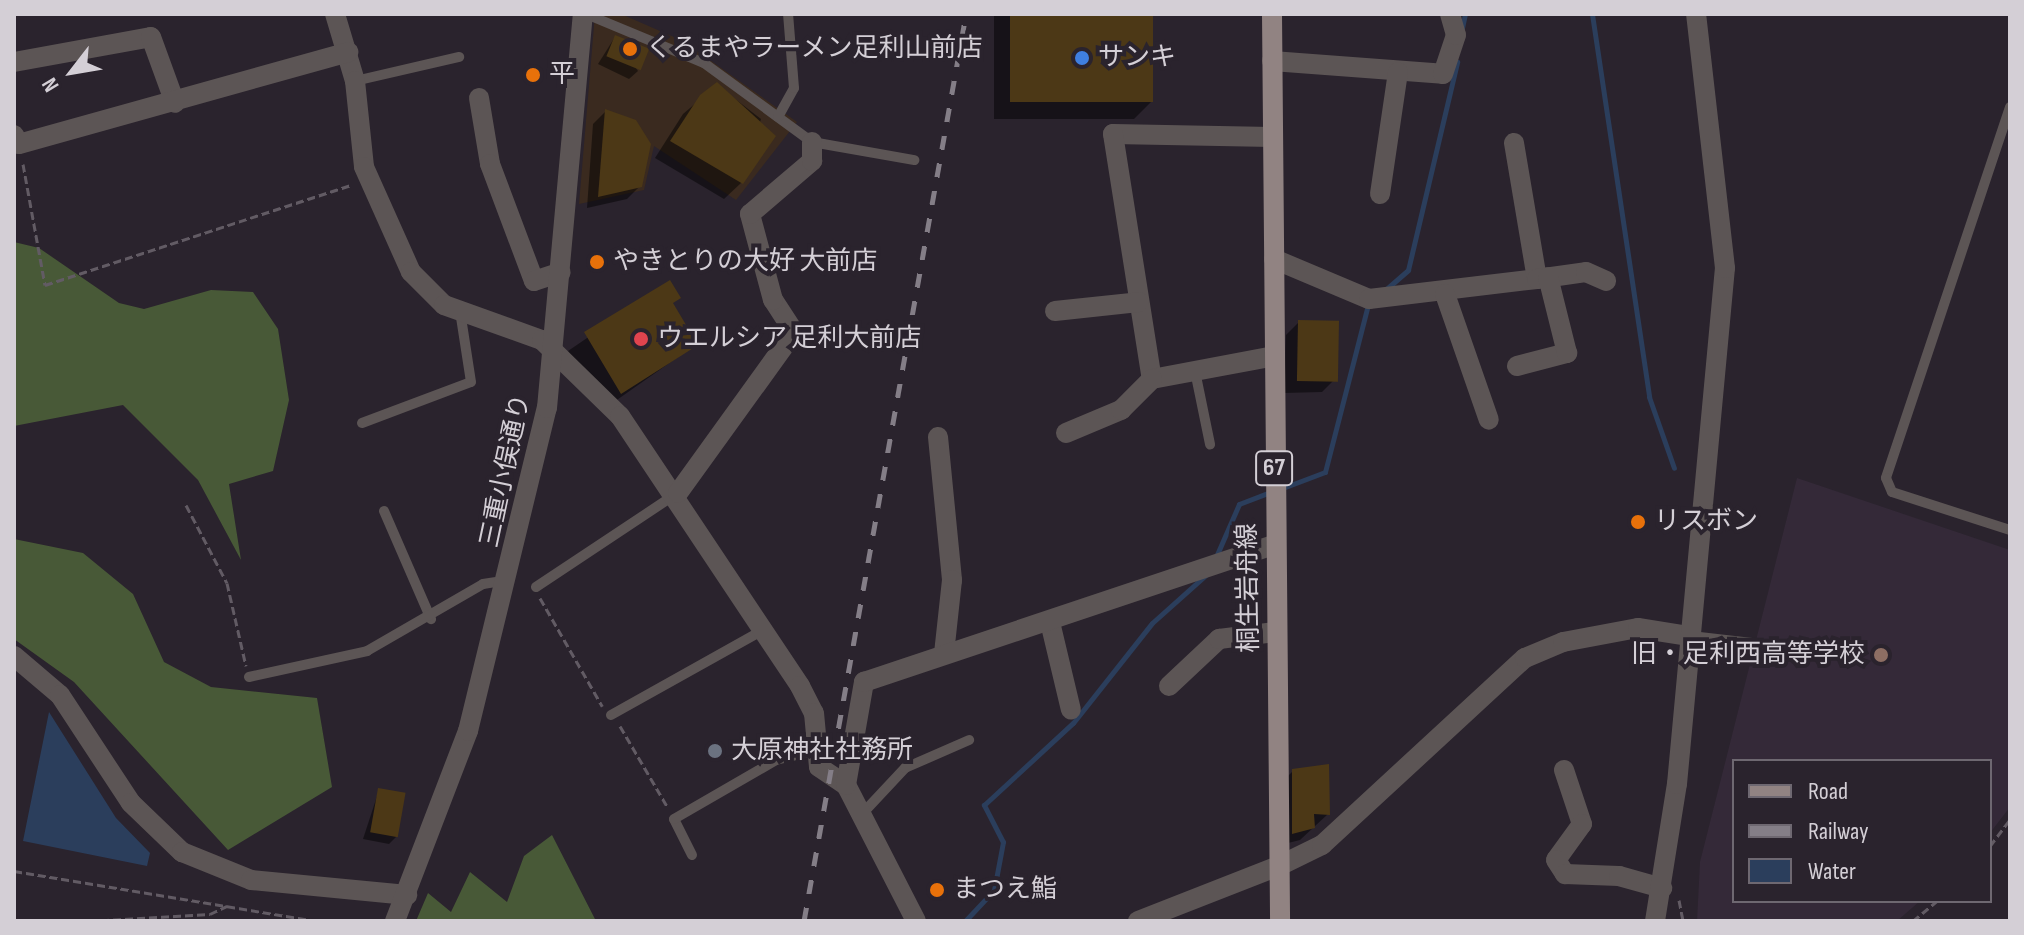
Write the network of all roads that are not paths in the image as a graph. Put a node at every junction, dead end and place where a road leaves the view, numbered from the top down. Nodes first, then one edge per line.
1 (335, 14) edge
2 (584, 14) edge
3 (788, 14) edge
4 (1272, 14) edge
5 (1450, 14) edge
6 (1696, 14) edge
7 (348, 52) junction
8 (459, 57) dead end
9 (1272, 61) junction
10 (14, 62) edge
11 (1398, 72) junction
12 (355, 81) junction
13 (479, 98) dead end
14 (175, 103) junction
15 (2010, 107) edge
16 (778, 117) junction
17 (1273, 137) junction
18 (17, 140) edge
19 (812, 142) junction
20 (1514, 143) dead end
21 (914, 160) dead end
22 (1380, 194) dead end
23 (1274, 259) junction
24 (561, 272) junction
25 (1543, 278) junction
26 (1606, 281) dead end
27 (1445, 294) junction
28 (1139, 302) junction
29 (460, 311) junction
30 (1055, 311) dead end
31 (555, 350) junction
32 (1275, 356) junction
33 (1517, 366) dead end
34 (1195, 371) junction
35 (1152, 379) junction
36 (1489, 420) dead end
37 (362, 423) dead end
38 (1066, 433) dead end
39 (938, 437) dead end
40 (1210, 444) dead end
41 (678, 493) junction
42 (384, 511) dead end
43 (2010, 530) edge
44 (1273, 545) junction
45 (508, 580) junction
46 (536, 587) dead end
47 (431, 619) junction
48 (1050, 622) junction
49 (765, 630) junction
50 (1275, 632) junction
51 (1689, 636) junction
52 (1761, 644) dead end
53 (944, 654) junction
54 (14, 656) edge
55 (249, 677) road end
56 (1169, 686) dead end
57 (1071, 710) dead end
58 (611, 715) dead end
59 (969, 740) dead end
60 (816, 750) junction
61 (1564, 770) dead end
62 (846, 785) junction
63 (862, 814) junction
64 (692, 855) dead end
65 (1281, 865) junction
66 (1667, 890) junction
67 (407, 895) junction
68 (395, 921) edge
69 (916, 921) edge
70 (1138, 921) edge
71 (1280, 921) edge
72 (1655, 921) edge

1 - 7 street
2 - 16 lane
2 - 24 street, 三重小俣通り
3 - 16 lane
4 - 9 main road, 桐生岩舟線 / 67
5 - 11 street
6 - 51 street
7 - 12 street
7 - 14 street
8 - 12 lane
9 - 11 street
9 - 17 main road, 桐生岩舟線 / 67
10 - 14 street
11 - 22 street
12 - 29 street
13 - 24 street
14 - 18 street
15 - 43 lane
16 - 19 lane
17 - 23 main road, 桐生岩舟線 / 67
17 - 28 street
19 - 21 lane
19 - 41 street
20 - 25 street
23 - 27 street
23 - 32 main road, 桐生岩舟線 / 67
24 - 31 street, 三重小俣通り
25 - 26 street
25 - 27 street
25 - 33 street
27 - 36 street
28 - 30 street
28 - 35 street
29 - 31 street
29 - 37 lane
31 - 41 street
31 - 45 street, 三重小俣通り
32 - 34 street
32 - 44 main road, 桐生岩舟線 / 67
34 - 35 street
34 - 40 lane
35 - 38 street
39 - 53 street
41 - 46 lane
41 - 49 street
42 - 47 lane
44 - 48 street
44 - 50 main road, 桐生岩舟線 / 67
45 - 47 lane
45 - 67 street, 三重小俣通り
47 - 55 lane
48 - 53 street
48 - 57 street
49 - 58 lane
49 - 60 street
50 - 56 street
50 - 65 main road, 桐生岩舟線 / 67
51 - 52 lane
51 - 65 street
51 - 66 street
53 - 62 street
54 - 67 street
59 - 63 lane
60 - 62 street
60 - 64 lane
61 - 66 street
62 - 63 street
63 - 69 street
65 - 70 street
65 - 71 main road, 桐生岩舟線 / 67
66 - 72 street
67 - 68 street, 三重小俣通り

